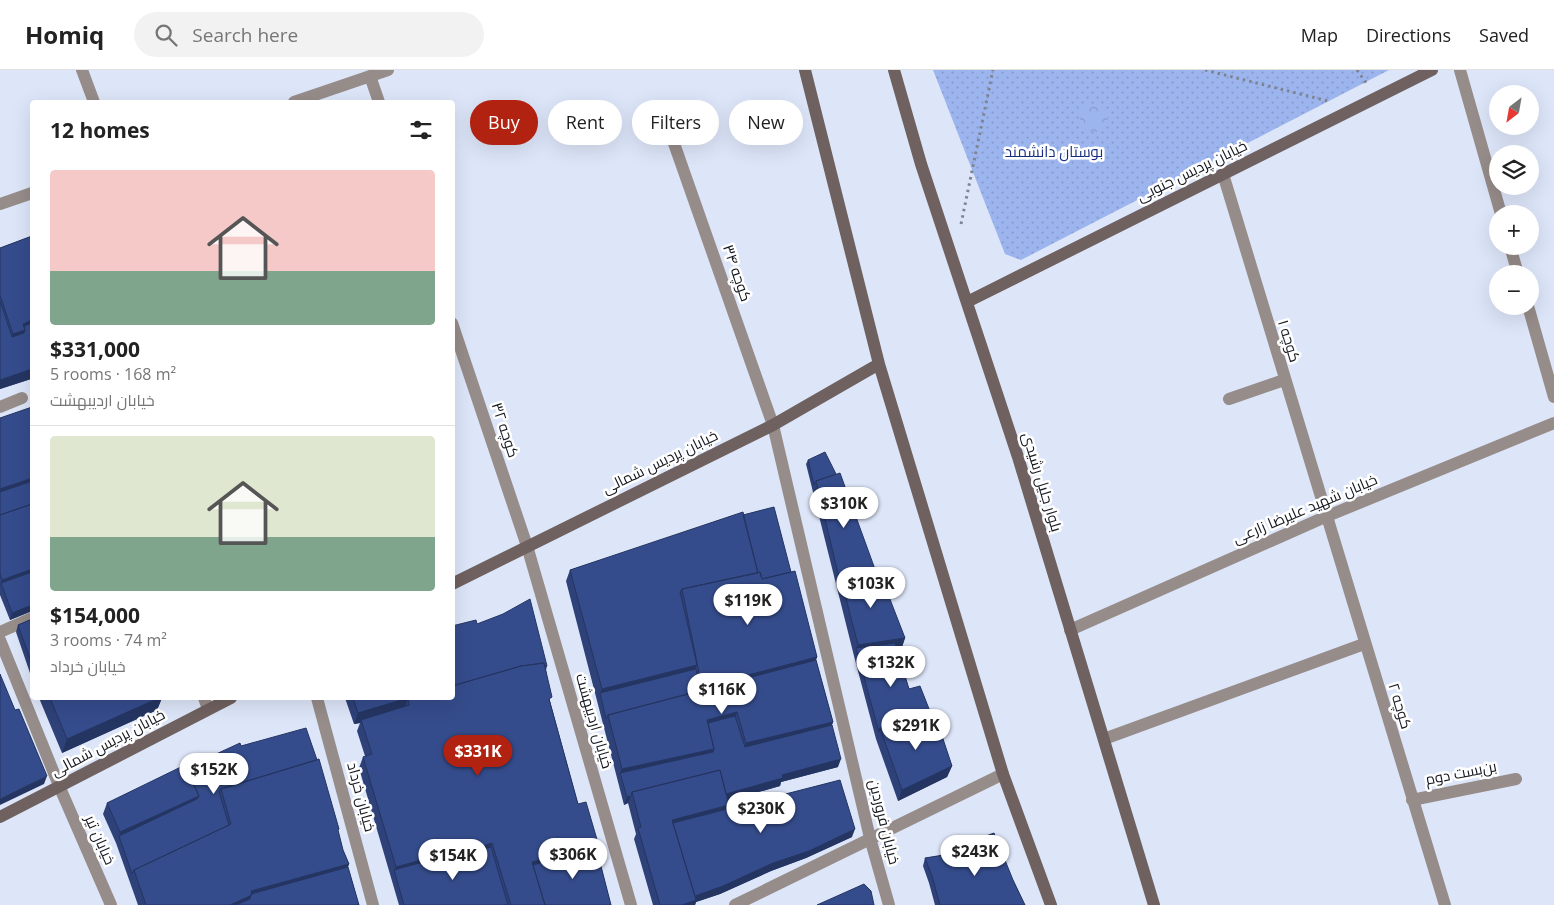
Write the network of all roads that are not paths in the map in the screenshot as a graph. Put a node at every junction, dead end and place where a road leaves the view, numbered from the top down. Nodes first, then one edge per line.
1 (82, 70) edge
2 (388, 70) edge
3 (805, 70) edge
4 (894, 70) edge
5 (1432, 70) edge
6 (1460, 70) edge
7 (370, 76) junction
8 (93, 100) edge
9 (300, 100) edge
10 (378, 100) edge
11 (675, 145) edge
12 (1223, 174) junction
13 (30, 194) edge
14 (0, 204) edge
15 (1498, 205) edge
16 (967, 302) junction
17 (1531, 315) edge
18 (455, 332) edge
19 (879, 364) junction
20 (1284, 380) junction
21 (1554, 397) edge
22 (22, 398) dead end
23 (1230, 399) dead end
24 (0, 407) edge
25 (1554, 423) edge
26 (773, 425) junction
27 (1325, 517) junction
28 (527, 546) junction
29 (455, 582) edge
30 (30, 619) edge
31 (1070, 630) junction
32 (0, 632) edge
33 (0, 640) edge
34 (1364, 644) junction
35 (221, 700) edge
36 (318, 700) edge
37 (206, 703) edge
38 (1104, 739) junction
39 (1003, 774) junction
40 (1516, 779) dead end
41 (60, 788) junction
42 (1412, 800) junction
43 (0, 817) edge
44 (870, 838) junction
45 (111, 905) edge
46 (373, 905) edge
47 (631, 905) edge
48 (735, 905) edge
49 (889, 905) edge
50 (1051, 905) edge
51 (1154, 905) edge
52 (1444, 905) edge

1 - 8 street
2 - 7 street
3 - 19 street
4 - 16 street, بلوار جلیل رشیدی
5 - 12 street, خیابان پردیس جنوبی
6 - 15 street
7 - 9 street
7 - 10 street
11 - 26 street, کوچه ۳۴
12 - 16 street, خیابان پردیس جنوبی
12 - 20 street, کوچه ۱
13 - 14 street
16 - 31 street, بلوار جلیل رشیدی
17 - 21 street
18 - 28 street, کوچه ۳۲
19 - 26 street, خیابان پردیس شمالی
19 - 39 street
20 - 23 street
20 - 27 street, کوچه ۱
22 - 24 street
25 - 27 street, خیابان شهید علیرضا زارعی
26 - 28 street, خیابان پردیس شمالی
26 - 44 street, خیابان فروردین
27 - 31 street, خیابان شهید علیرضا زارعی
27 - 34 street, کوچه ۲
28 - 29 street, خیابان پردیس شمالی
28 - 47 street, خیابان اردیبهشت
30 - 32 street
31 - 38 street, بلوار جلیل رشیدی
33 - 41 street, خیابان تیر
34 - 38 street
34 - 42 street, کوچه ۲
35 - 37 street, خیابان پردیس شمالی
36 - 46 street, خیابان خرداد
37 - 41 street, خیابان پردیس شمالی
38 - 51 street, بلوار جلیل رشیدی
39 - 44 street
39 - 50 street
40 - 42 street, بن‌بست دوم
41 - 43 street, خیابان پردیس شمالی
41 - 45 street, خیابان تیر
42 - 52 street, کوچه ۲
44 - 48 street
44 - 49 street, خیابان فروردین

